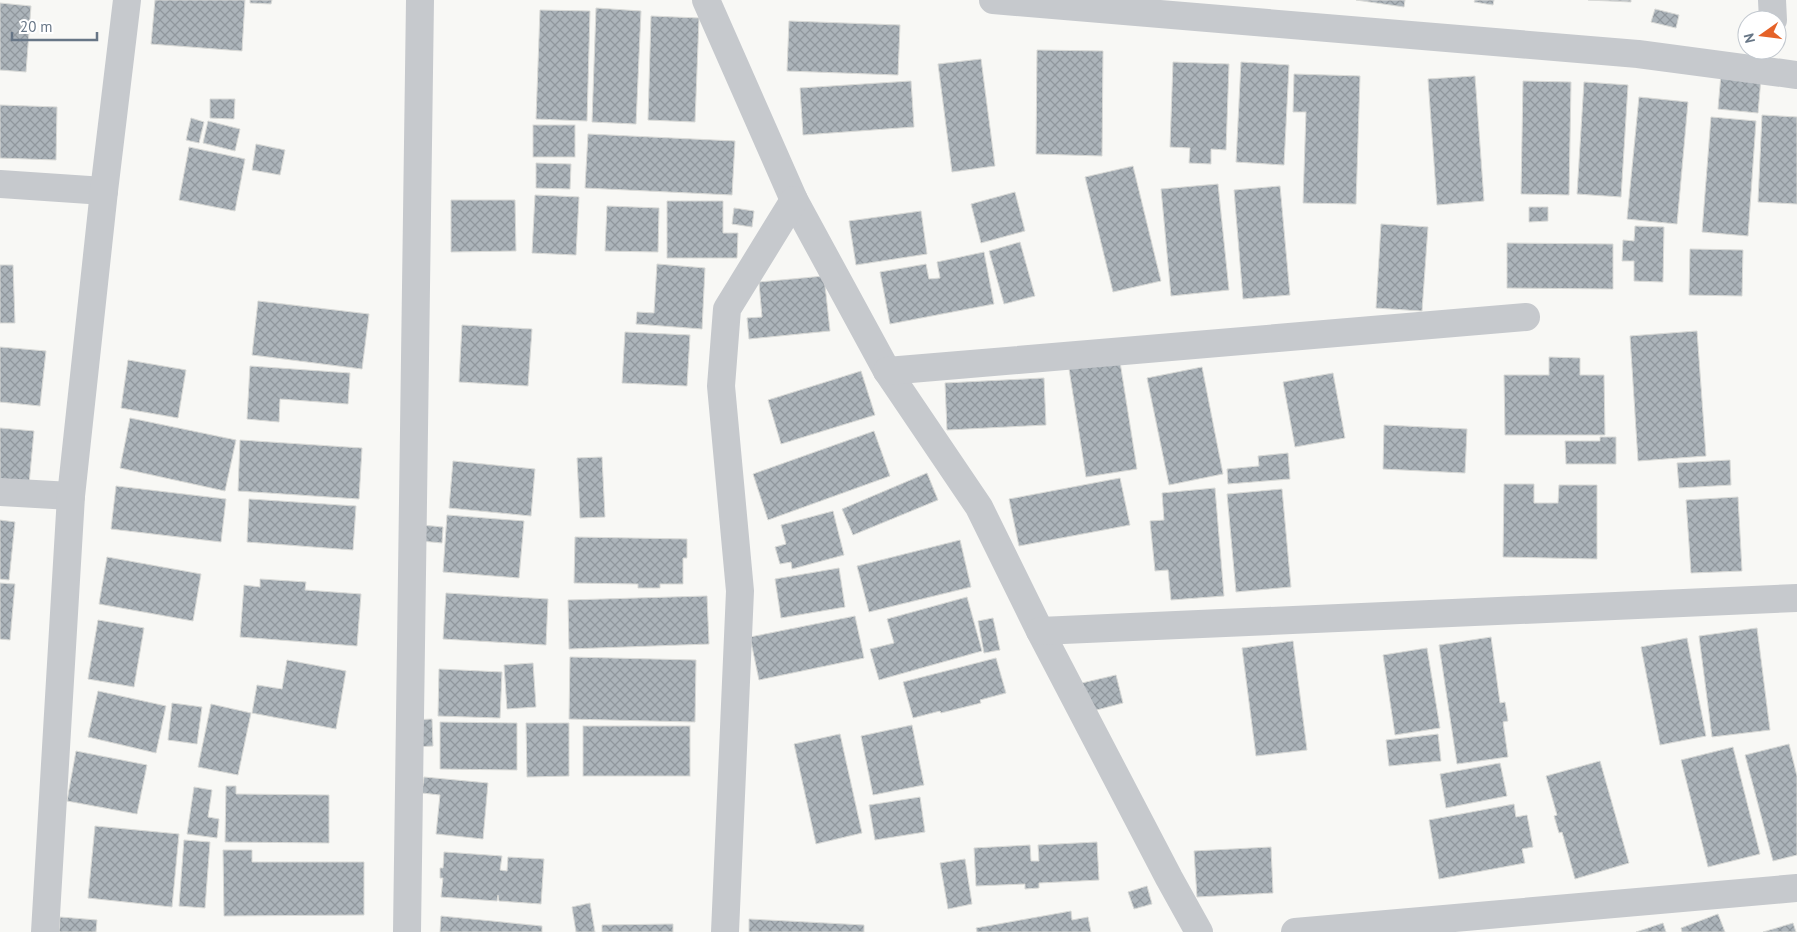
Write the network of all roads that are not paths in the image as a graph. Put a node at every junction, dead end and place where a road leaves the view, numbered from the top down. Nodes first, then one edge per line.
1 (128, 0) edge
2 (420, 0) edge
3 (706, 0) edge
4 (993, 0) edge
5 (1781, 66) edge
6 (0, 184) edge
7 (104, 191) junction
8 (794, 200) junction
9 (1526, 317) dead end
10 (887, 371) junction
11 (0, 492) edge
12 (71, 496) junction
13 (1797, 598) edge
14 (1040, 631) junction
15 (1797, 888) edge
16 (45, 932) edge
17 (407, 932) edge
18 (725, 932) edge
19 (1199, 932) edge
20 (1294, 932) edge

1 - 7 street
2 - 17 street
3 - 8 street
4 - 5 street
6 - 7 street
7 - 12 street
8 - 10 street
8 - 18 street
9 - 10 street
10 - 14 street
11 - 12 street
12 - 16 street
13 - 14 street
14 - 19 street
15 - 20 street

